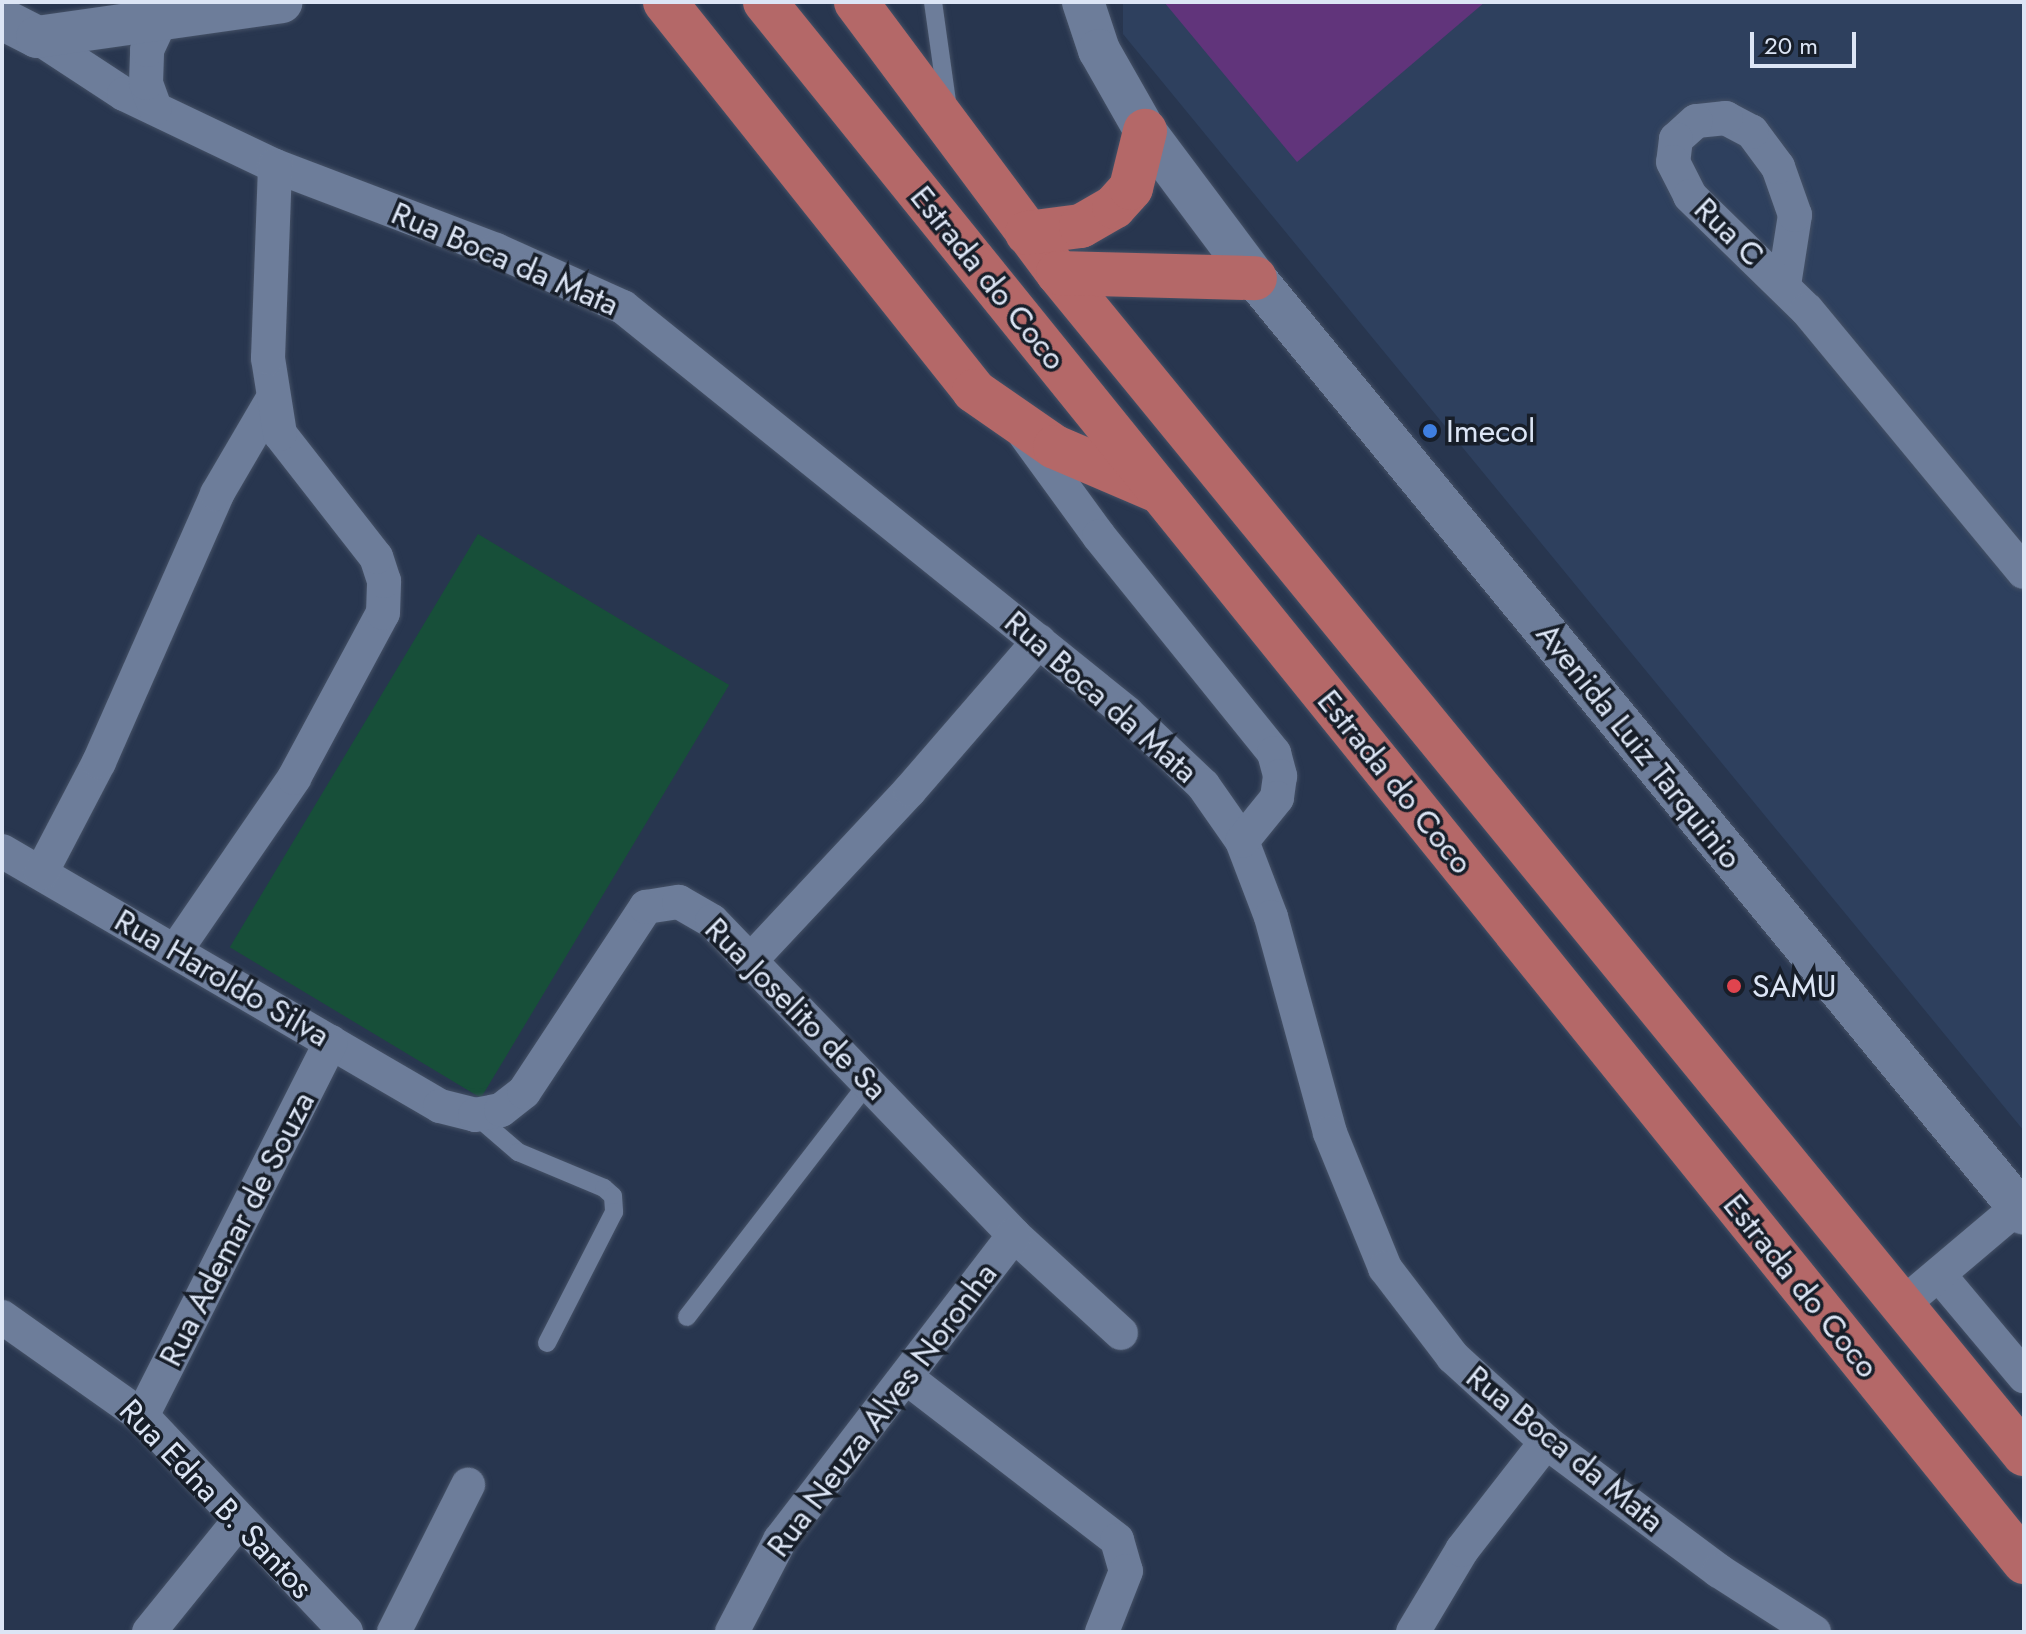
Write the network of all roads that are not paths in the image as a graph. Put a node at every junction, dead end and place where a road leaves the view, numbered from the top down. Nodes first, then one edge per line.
1 (282, 2) edge
2 (765, 2) edge
3 (856, 2) edge
4 (933, 2) edge
5 (1083, 2) edge
6 (661, 4) edge
7 (161, 20) junction
8 (20, 28) edge
9 (155, 108) junction
10 (952, 131) junction
11 (1145, 131) junction
12 (275, 166) junction
13 (1027, 233) junction
14 (1058, 273) junction
15 (1255, 278) junction
16 (1784, 285) junction
17 (272, 400) junction
18 (1019, 426) junction
19 (1160, 492) junction
20 (2024, 572) edge
21 (1039, 641) junction
22 (1242, 841) junction
23 (2, 851) edge
24 (41, 873) junction
25 (176, 950) junction
26 (751, 960) junction
27 (331, 1042) junction
28 (870, 1080) junction
29 (475, 1115) junction
30 (2021, 1210) edge
31 (1014, 1235) junction
32 (1940, 1276) junction
33 (1902, 1305) junction
34 (2, 1317) edge
35 (687, 1317) dead end
36 (1121, 1333) dead end
37 (547, 1343) dead end
38 (2024, 1376) edge
39 (907, 1378) junction
40 (142, 1416) junction
41 (1546, 1442) junction
42 (2024, 1454) edge
43 (468, 1485) dead end
44 (238, 1522) junction
45 (2024, 1562) edge
46 (149, 1632) edge
47 (346, 1632) edge
48 (394, 1632) edge
49 (732, 1632) edge
50 (1102, 1632) edge
51 (1413, 1632) edge
52 (1814, 1632) edge

1 - 7 street
2 - 19 highway, Estrada do Coco
3 - 10 highway, Estrada do Coco
4 - 10 lane
5 - 11 street, Avenida Luiz Tarquinio
6 - 18 highway
7 - 8 street
7 - 9 street
8 - 9 street, Rua Boca da Mata
9 - 12 street, Rua Boca da Mata
10 - 13 highway, Estrada do Coco
11 - 13 highway
11 - 15 street, Avenida Luiz Tarquinio
12 - 17 street
12 - 21 street, Rua Boca da Mata
13 - 14 highway, Estrada do Coco
14 - 15 highway
14 - 33 highway, Estrada do Coco
15 - 30 street, Avenida Luiz Tarquinio
16 - 16 street, Rua C
16 - 20 street, Rua C
17 - 24 street
17 - 25 street
18 - 19 highway
18 - 22 street
19 - 45 highway, Estrada do Coco
21 - 22 street, Rua Boca da Mata
21 - 26 street
22 - 41 street, Rua Boca da Mata
23 - 24 street, Rua Haroldo Silva
24 - 25 street, Rua Haroldo Silva
25 - 27 street, Rua Haroldo Silva
26 - 28 street, Rua Joselito de Sa
26 - 29 street, Rua Joselito de Sa
27 - 29 street, Rua Haroldo Silva
27 - 40 street, Rua Ademar de Souza
28 - 31 street, Rua Joselito de Sa
28 - 35 lane
29 - 37 lane
30 - 32 street
31 - 36 street, Rua Joselito de Sa
31 - 39 street, Rua Neuza Alves Noronha
32 - 33 street
32 - 38 street
33 - 42 highway, Estrada do Coco
34 - 40 street, Rua Edna B. Santos
39 - 49 street, Rua Neuza Alves Noronha
39 - 50 street
40 - 44 street, Rua Edna B. Santos
41 - 51 street
41 - 52 street, Rua Boca da Mata
43 - 48 street
44 - 46 street
44 - 47 street, Rua Edna B. Santos

